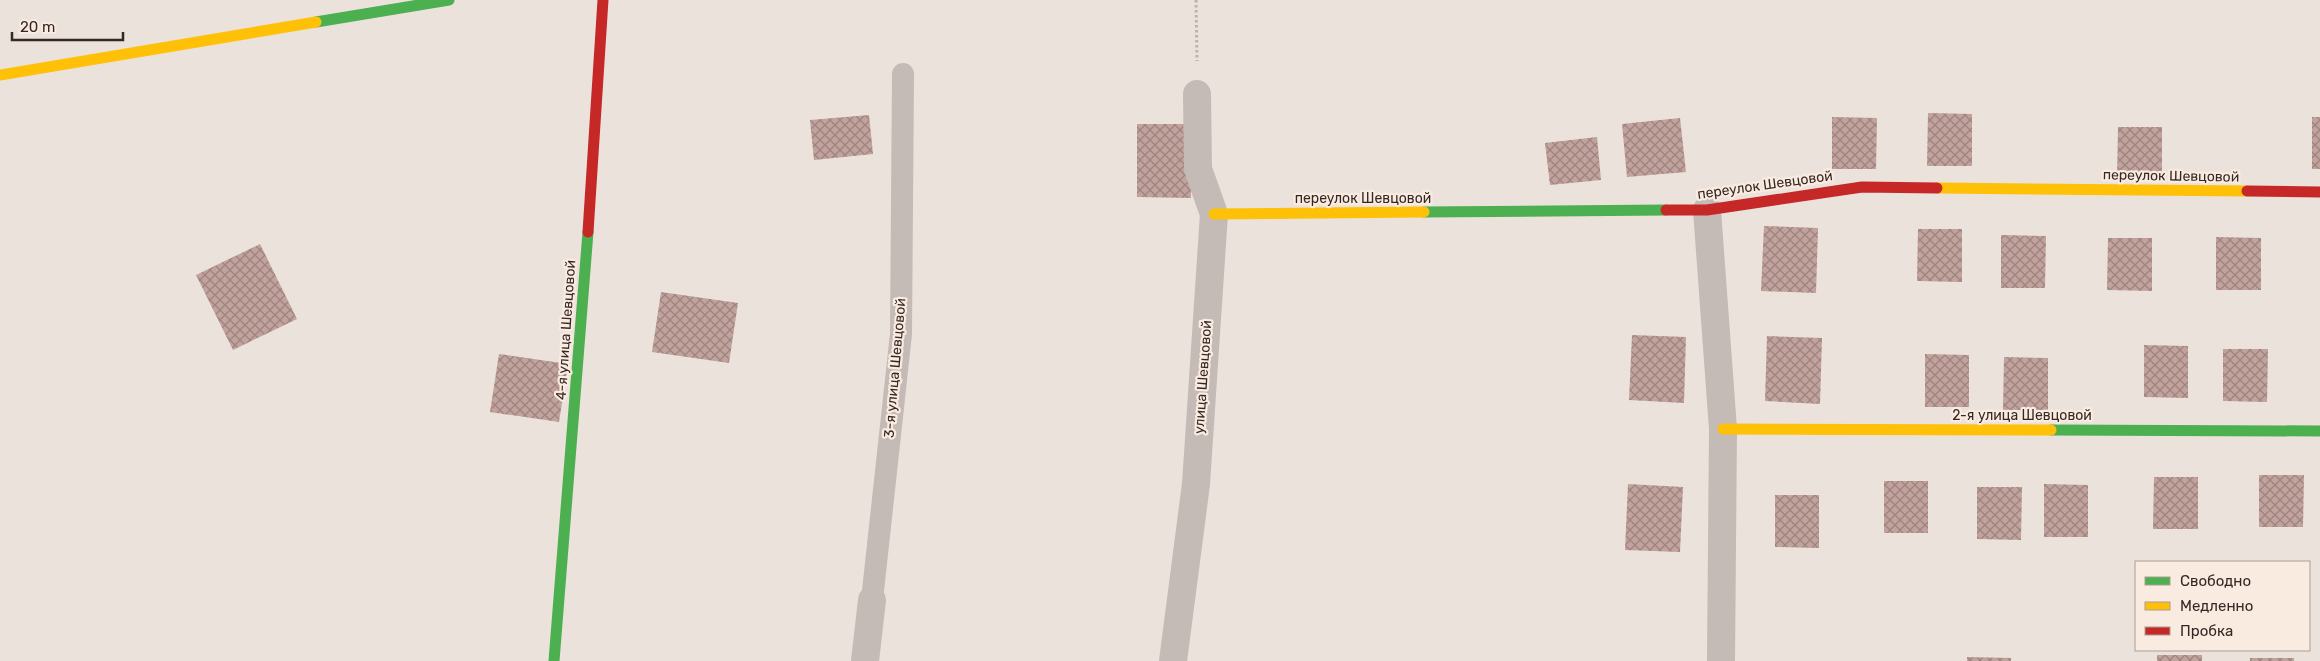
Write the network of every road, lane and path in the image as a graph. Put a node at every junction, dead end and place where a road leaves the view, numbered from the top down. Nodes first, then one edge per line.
1 (449, 0) edge
2 (603, 0) edge
3 (1196, 0) edge
4 (903, 74) dead end
5 (0, 75) edge
6 (1198, 94) joint
7 (2320, 192) edge
8 (1707, 210) junction
9 (1214, 214) junction
10 (1723, 429) junction
11 (2320, 431) edge
12 (872, 600) joint
13 (554, 661) edge
14 (865, 661) edge
15 (1173, 661) edge
16 (1721, 661) edge

1 - 5 street
2 - 13 street, 4-я улица Шевцовой
3 - 6 path
4 - 12 lane, 3-я улица Шевцовой
6 - 9 street, улица Шевцовой
7 - 8 street, переулок Шевцовой
8 - 9 street, переулок Шевцовой
8 - 10 street
9 - 15 street, улица Шевцовой
10 - 11 street, 2-я улица Шевцовой
10 - 16 street
12 - 14 street, 3-я улица Шевцовой

